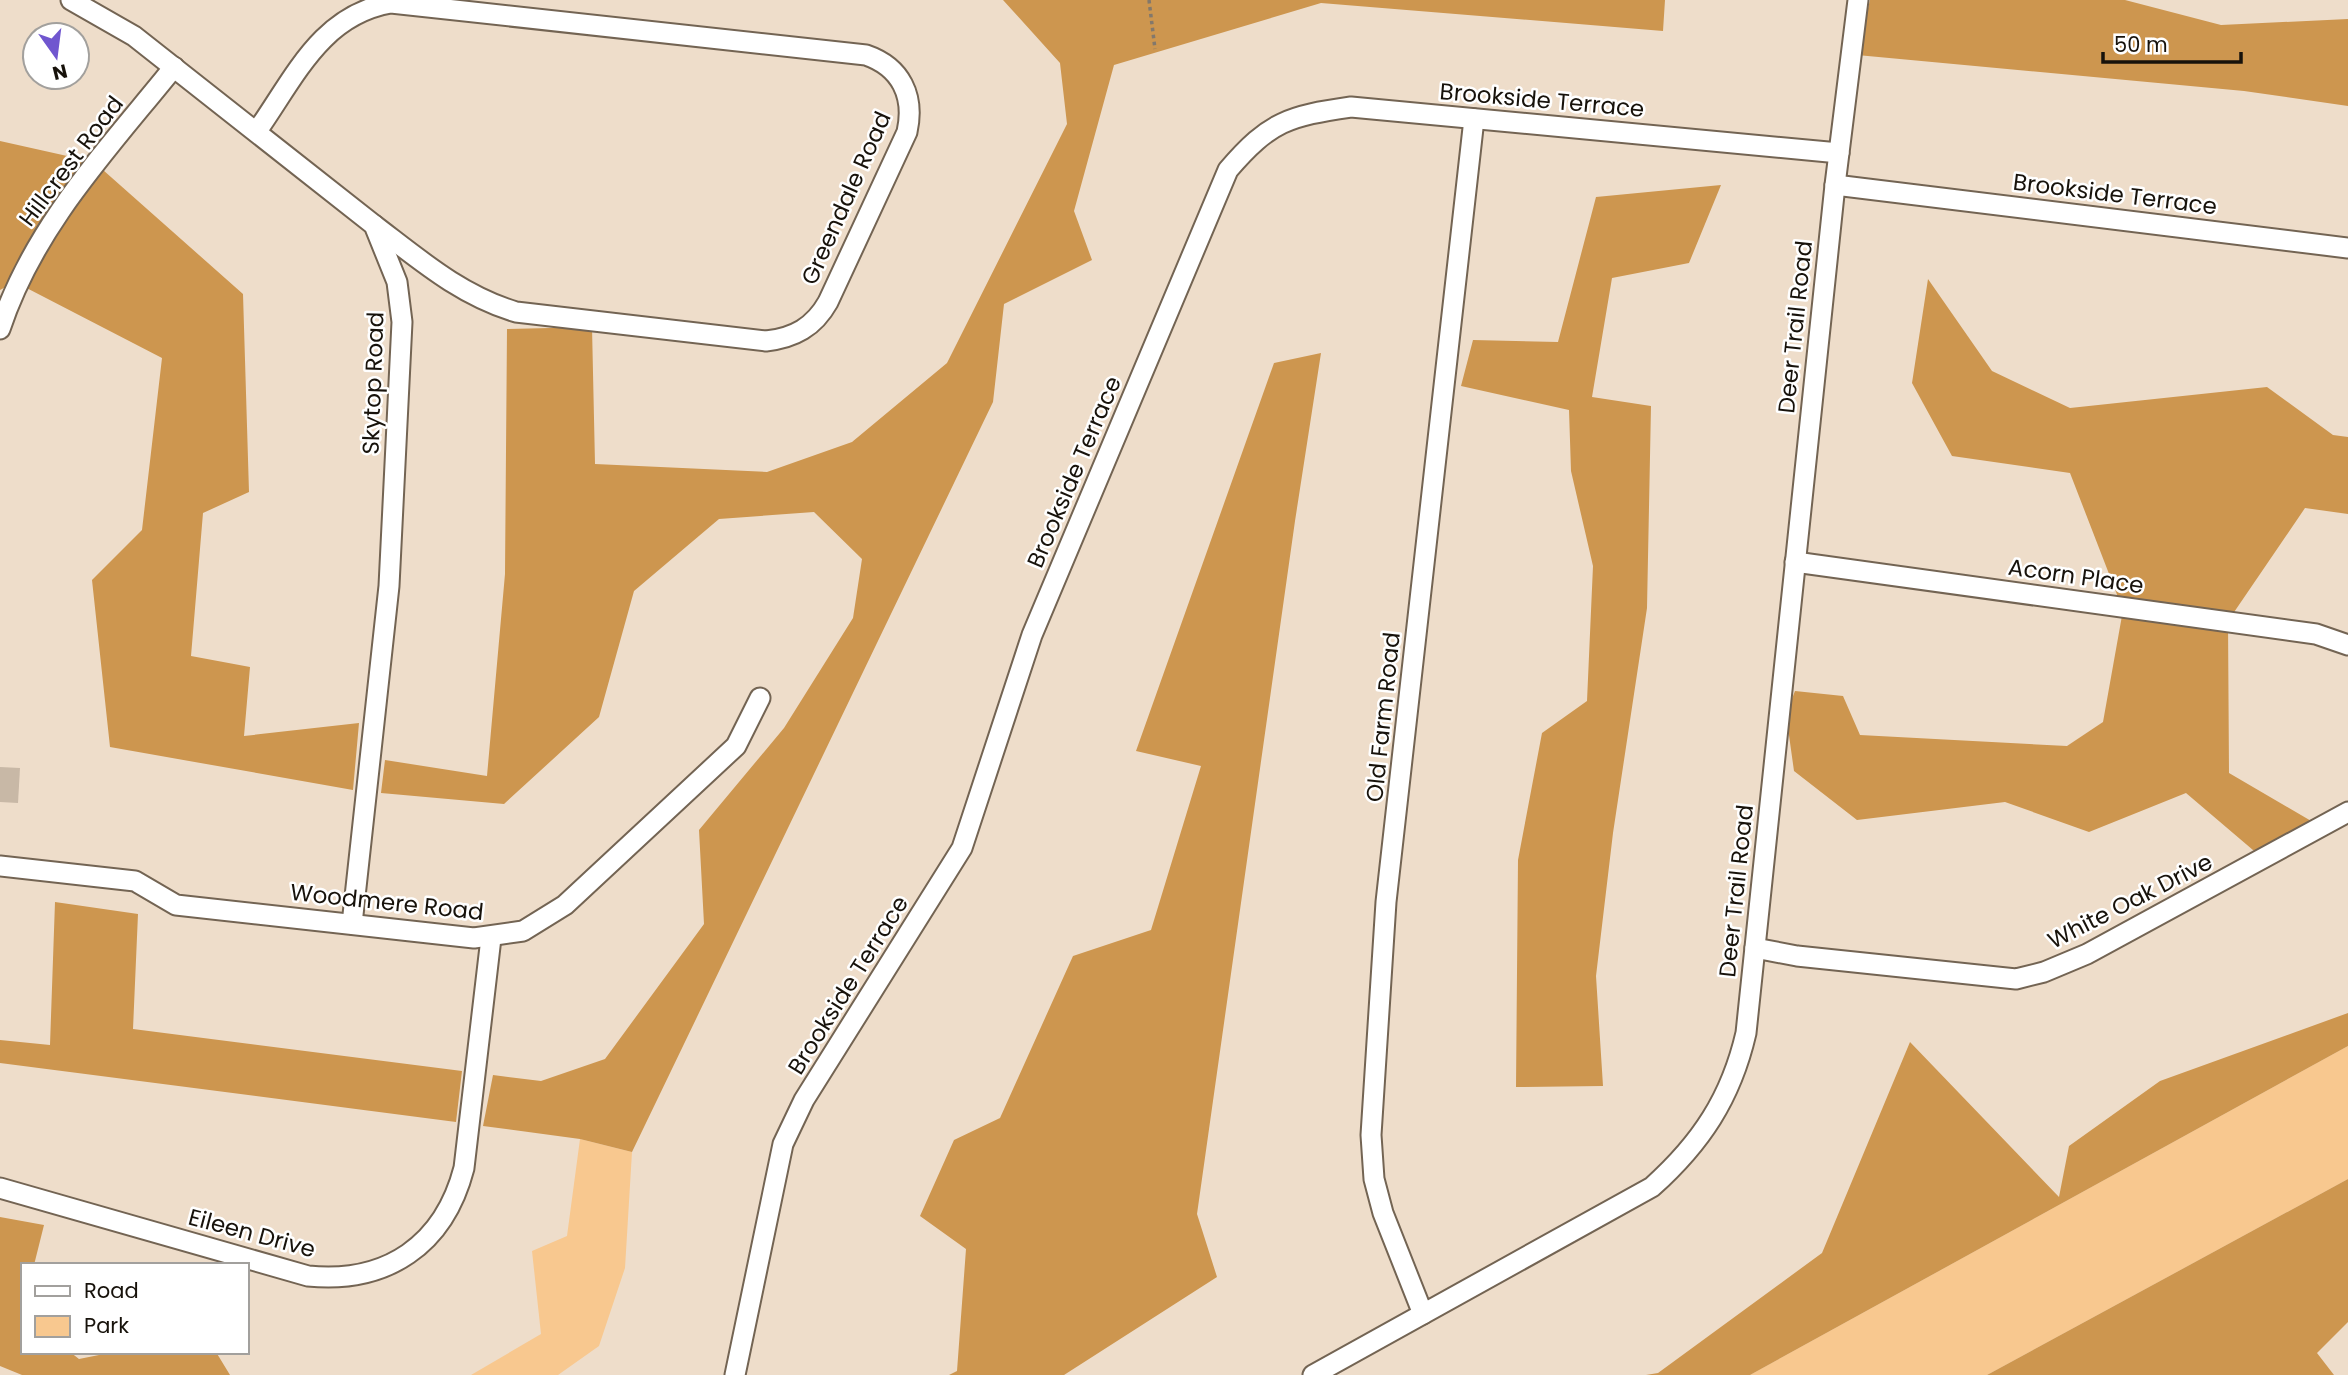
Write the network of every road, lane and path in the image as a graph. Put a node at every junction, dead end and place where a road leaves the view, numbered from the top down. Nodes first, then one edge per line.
1 (71, 0) edge
2 (1149, 0) edge
3 (1858, 0) edge
4 (1155, 49) dead end
5 (174, 67) junction
6 (1474, 118) junction
7 (257, 131) junction
8 (1839, 153) junction
9 (1835, 185) junction
10 (374, 225) junction
11 (2348, 248) edge
12 (0, 329) edge
13 (1795, 562) junction
14 (2348, 645) edge
15 (760, 698) dead end
16 (2348, 812) edge
17 (0, 866) edge
18 (352, 924) junction
19 (491, 938) junction
20 (1755, 948) junction
21 (0, 1188) edge
22 (1423, 1314) junction
23 (735, 1375) edge
24 (1313, 1375) edge

1 - 5 street, Skytop Road
2 - 4 path
3 - 8 street
5 - 7 street, Skytop Road
5 - 12 street, Hillcrest Road
6 - 8 street, Brookside Terrace
6 - 22 street, Old Farm Road
6 - 23 street, Brookside Terrace
7 - 10 street, Skytop Road
7 - 10 street, Greendale Road
8 - 9 street, Deer Trail Road
9 - 11 street, Brookside Terrace
9 - 13 street, Deer Trail Road
10 - 18 street, Skytop Road
13 - 14 street, Acorn Place
13 - 20 street, Deer Trail Road
15 - 19 street, Woodmere Road
16 - 20 street, White Oak Drive
17 - 18 street, Woodmere Road
18 - 19 street, Woodmere Road
19 - 21 street, Eileen Drive
20 - 22 street, Deer Trail Road
22 - 24 street, Deer Trail Road

